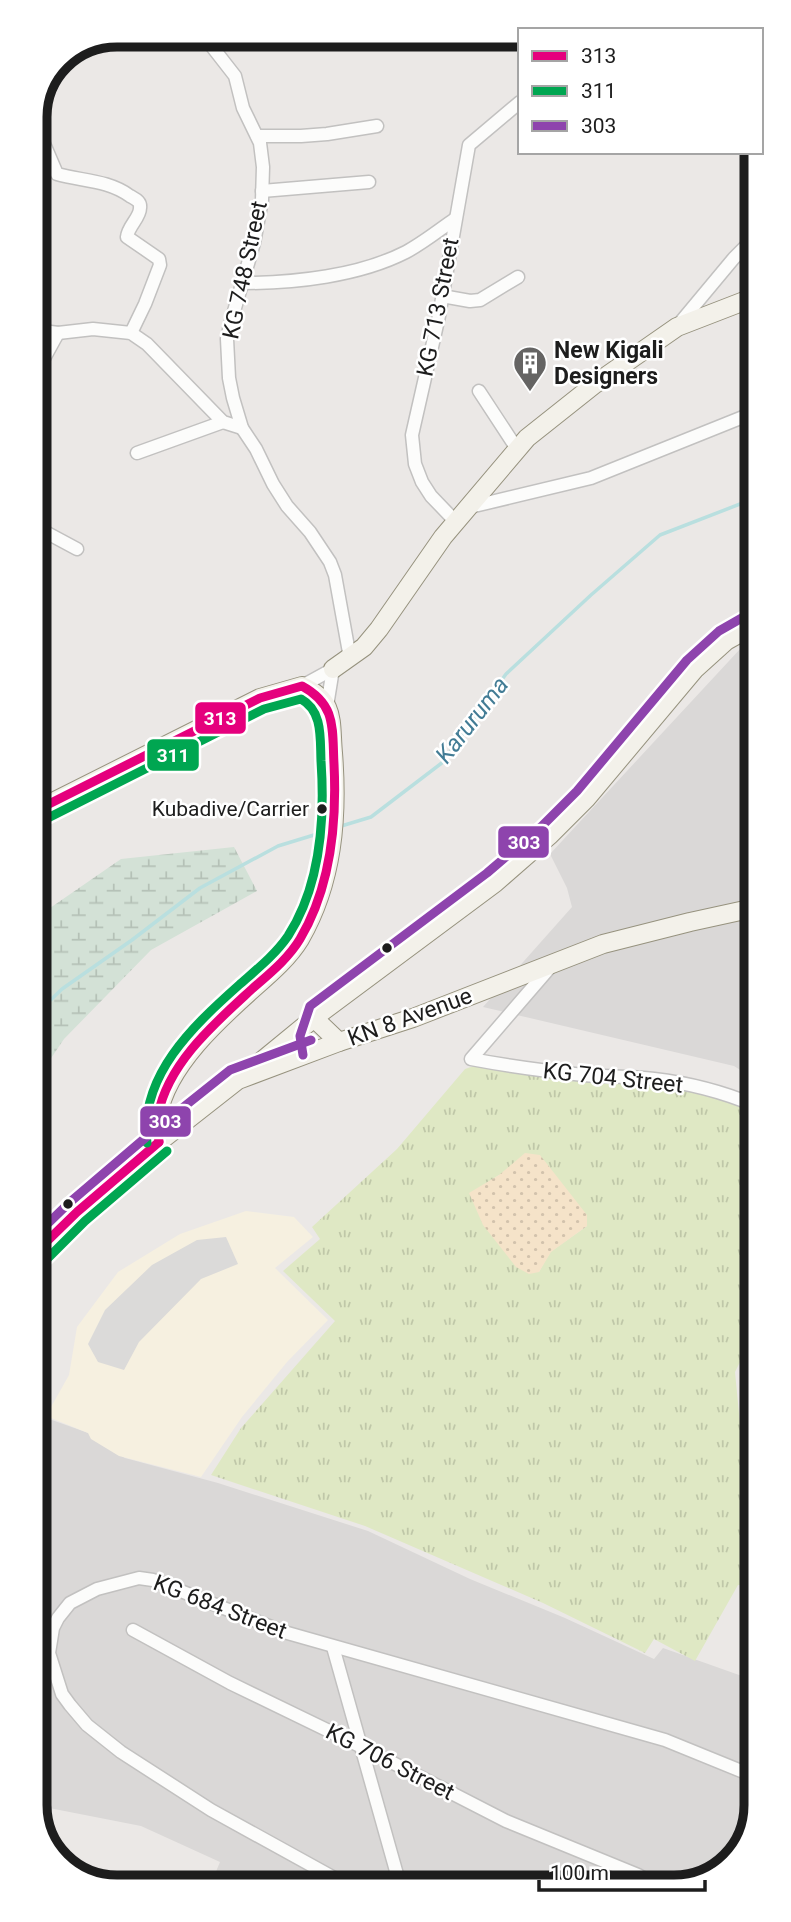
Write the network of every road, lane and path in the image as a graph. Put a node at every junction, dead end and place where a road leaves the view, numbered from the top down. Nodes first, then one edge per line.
1 (212, 47) edge
2 (518, 104) edge
3 (377, 126) dead end
4 (257, 136) junction
5 (47, 151) edge
6 (369, 182) dead end
7 (262, 191) junction
8 (455, 219) junction
9 (744, 248) edge
10 (518, 277) dead end
11 (243, 283) junction
12 (442, 296) junction
13 (744, 302) edge
14 (677, 327) junction
15 (47, 331) edge
16 (58, 332) junction
17 (131, 333) junction
18 (47, 352) edge
19 (479, 391) dead end
20 (744, 416) edge
21 (223, 422) junction
22 (242, 428) junction
23 (517, 449) junction
24 (137, 453) dead end
25 (470, 507) junction
26 (456, 522) junction
27 (47, 533) edge
28 (77, 549) dead end
29 (744, 631) edge
30 (350, 658) junction
31 (334, 669) junction
32 (302, 686) junction
33 (327, 706) junction
34 (47, 805) edge
35 (744, 910) edge
36 (554, 964) junction
37 (318, 1017) junction
38 (296, 1032) junction
39 (339, 1042) junction
40 (315, 1052) junction
41 (295, 1059) junction
42 (238, 1080) junction
43 (744, 1101) edge
44 (159, 1142) junction
45 (47, 1241) edge
46 (133, 1630) dead end
47 (333, 1647) junction
48 (362, 1747) junction
49 (744, 1772) edge
50 (329, 1875) edge
51 (397, 1875) edge
52 (638, 1875) edge

1 - 4 street, KG 748 Street
2 - 8 street, KG 713 Street
3 - 4 street
4 - 7 street, KG 748 Street
5 - 17 street
6 - 7 street
7 - 11 street, KG 748 Street
8 - 11 street
8 - 12 street, KG 713 Street
9 - 14 street
10 - 12 street
11 - 22 street, KG 748 Street
12 - 26 street, KG 713 Street
13 - 14 main road
14 - 23 main road
15 - 16 street
16 - 17 street
16 - 18 street
17 - 21 street
19 - 23 street
20 - 25 street
21 - 22 street
21 - 24 street
22 - 30 street, KG 748 Street
23 - 25 main road
25 - 26 main road
26 - 30 main road
27 - 28 street
29 - 37 main road
30 - 31 main road
31 - 32 street
31 - 33 street
32 - 33 main road
32 - 34 main road
33 - 44 main road
35 - 36 main road, KN 8 Avenue
36 - 39 main road, KN 8 Avenue
36 - 43 street, KG 704 Street
37 - 38 main road
37 - 39 main road
37 - 40 main road
38 - 41 main road
38 - 42 main road
39 - 40 main road, KN 8 Avenue
40 - 41 main road, KN 8 Avenue
41 - 42 main road, KN 8 Avenue
42 - 44 main road, KN 8 Avenue
44 - 45 main road, KN 8 Avenue
46 - 48 street, KG 706 Street
47 - 48 street
47 - 49 street, KG 684 Street
47 - 50 street, KG 684 Street
48 - 51 street
48 - 52 street, KG 706 Street

